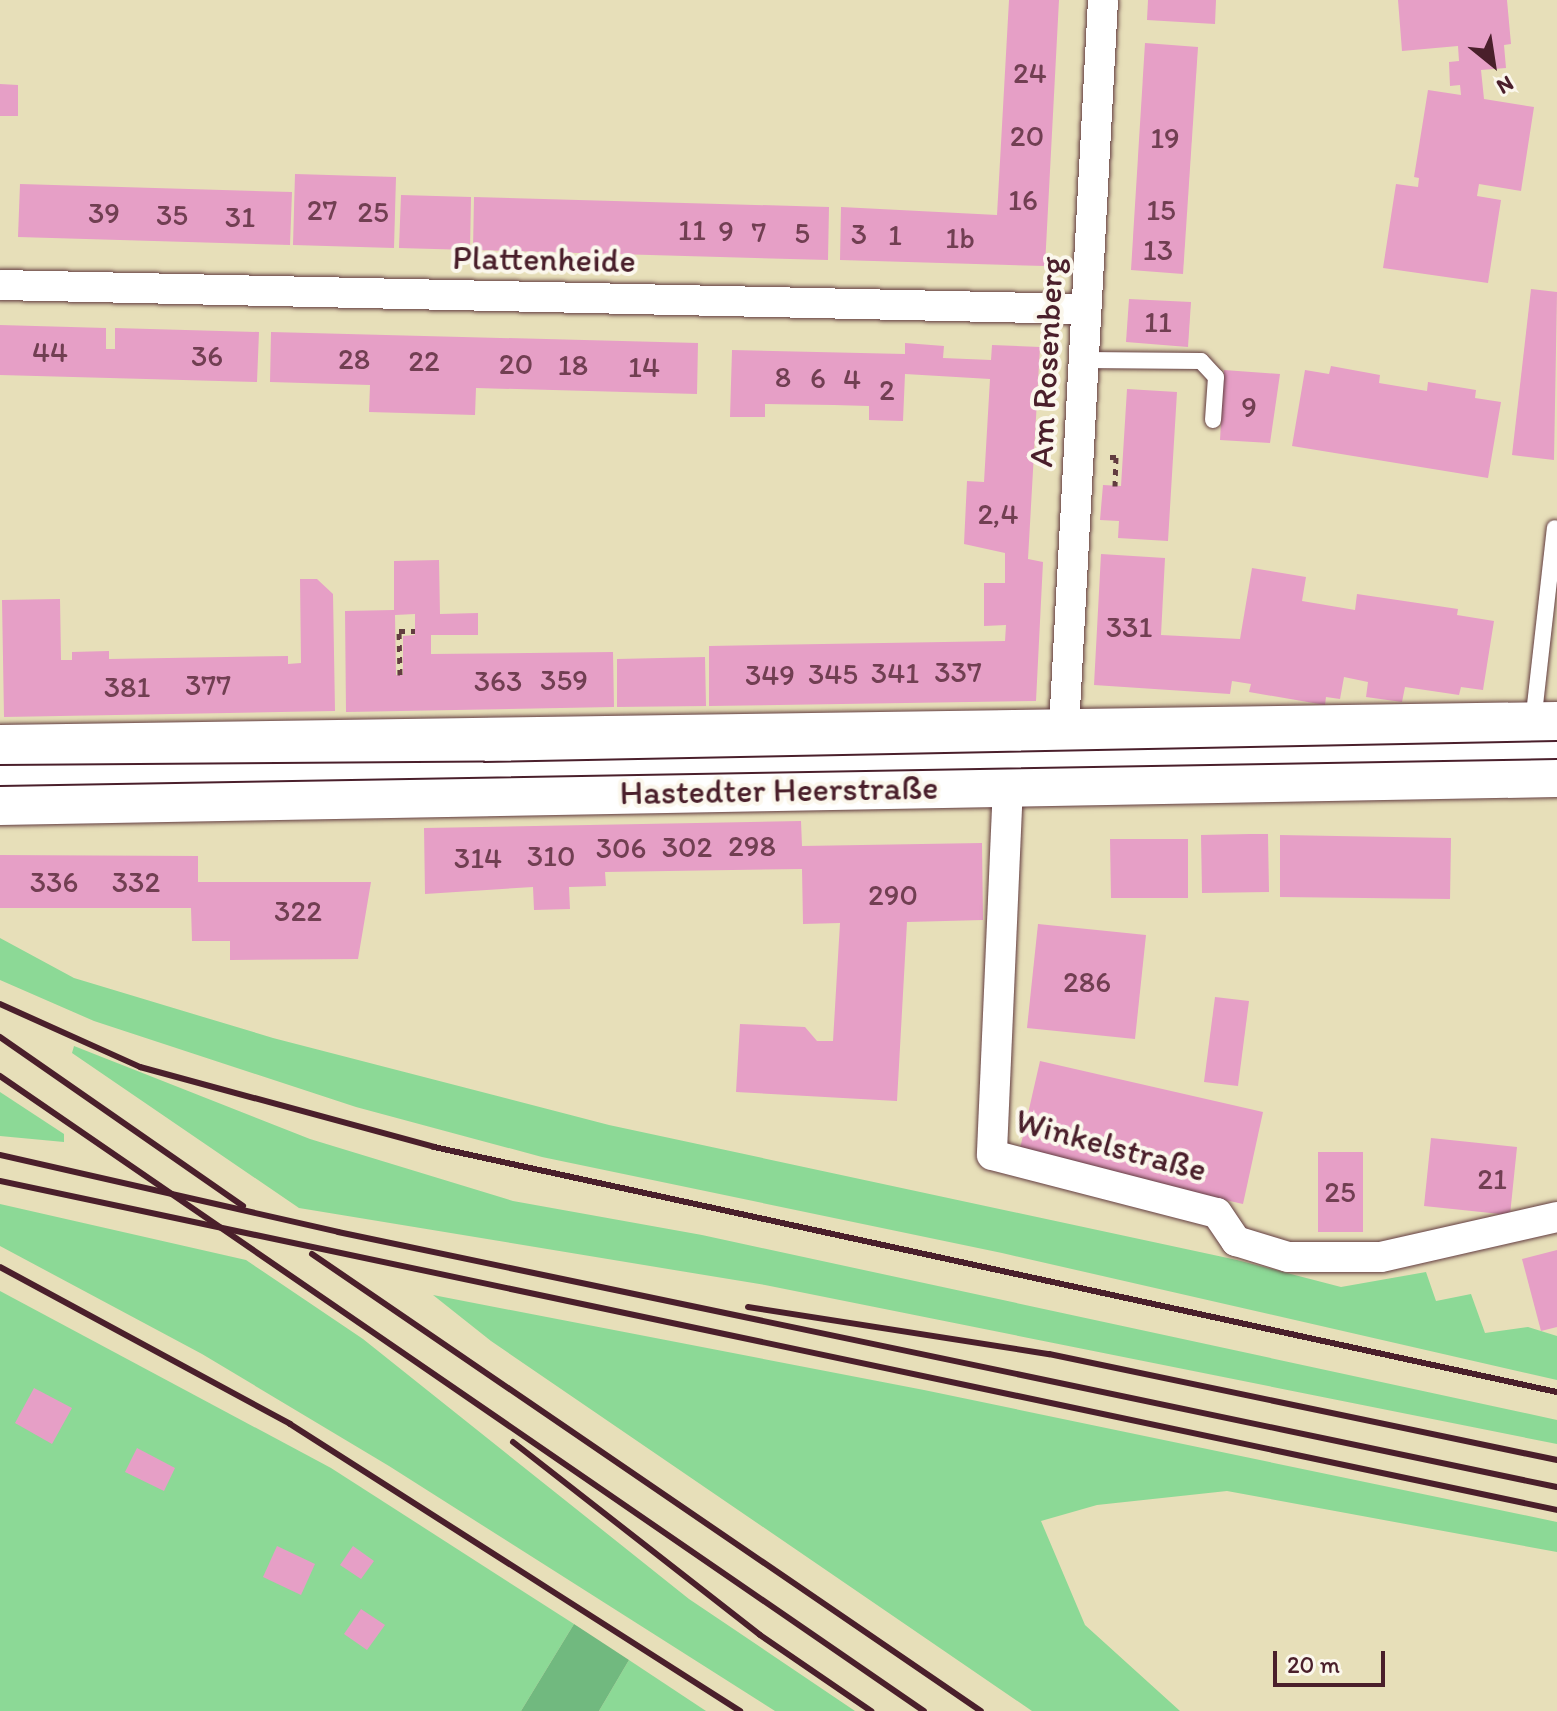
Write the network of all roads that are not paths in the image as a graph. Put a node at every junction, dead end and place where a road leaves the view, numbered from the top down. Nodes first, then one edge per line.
1 (1103, 0) edge
2 (0, 285) edge
3 (1086, 309) junction
4 (1084, 360) junction
5 (1213, 420) dead end
6 (1555, 528) edge
7 (1064, 728) junction
8 (1549, 733) edge
9 (0, 747) edge
10 (0, 775) edge
11 (1557, 775) edge
12 (1008, 785) junction
13 (0, 803) edge
14 (1557, 1217) edge

1 - 3 street, Am Rosenberg
2 - 3 street, Plattenheide
3 - 4 street, Am Rosenberg
4 - 5 lane
4 - 7 street, Am Rosenberg
6 - 8 lane
7 - 8 main road, Hastedter Heerstraße
7 - 9 main road, Hastedter Heerstraße
8 - 10 lane
11 - 12 main road, Hastedter Heerstraße
12 - 13 main road, Hastedter Heerstraße
12 - 14 street, Winkelstraße

